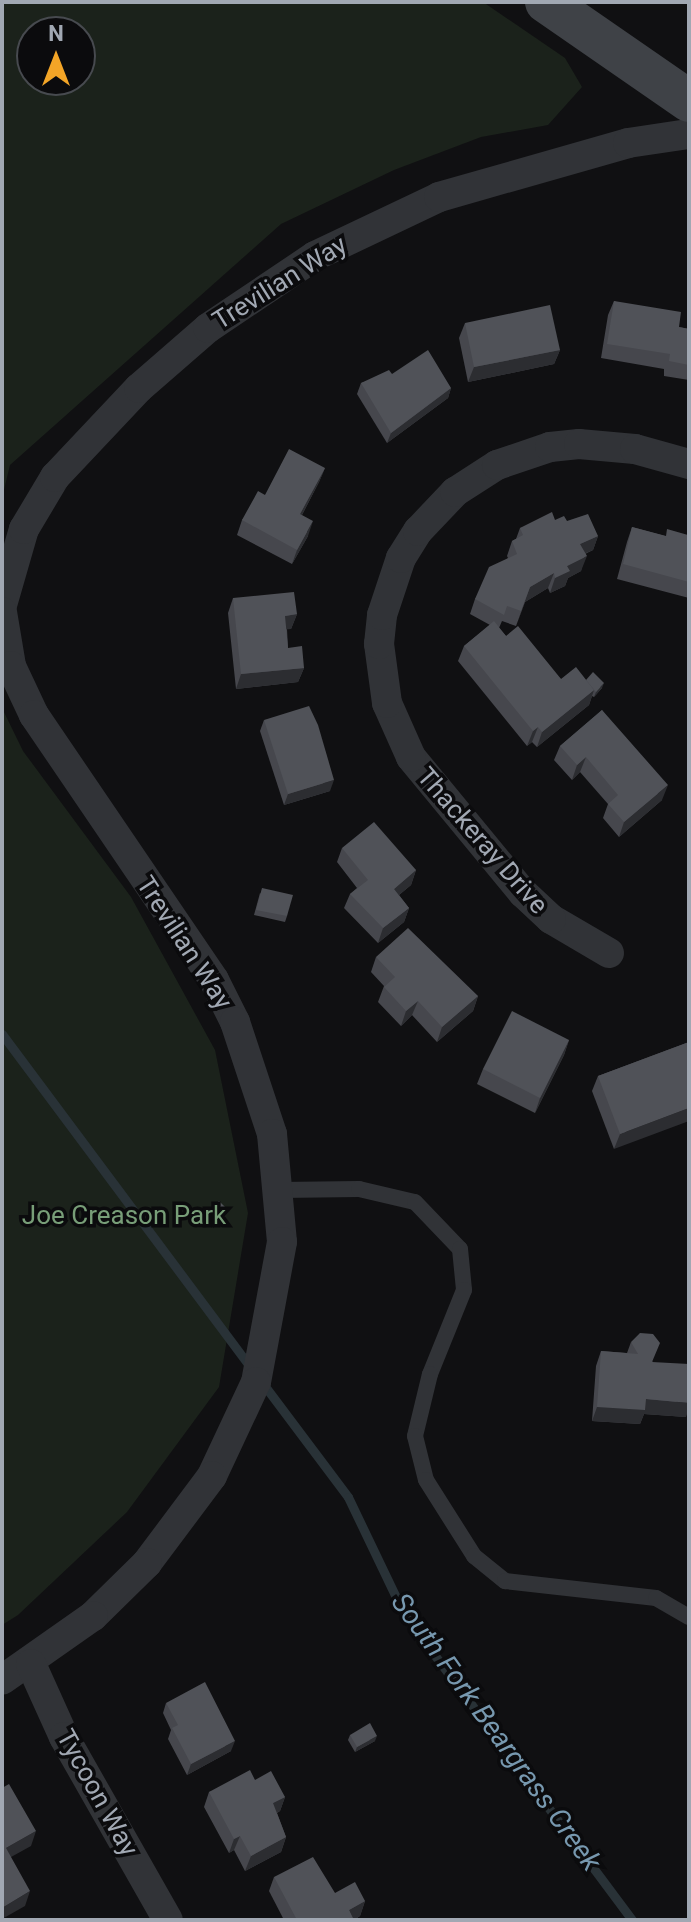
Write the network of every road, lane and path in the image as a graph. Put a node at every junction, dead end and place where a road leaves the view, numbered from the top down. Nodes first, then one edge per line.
1 (546, 2) edge
2 (689, 101) edge
3 (689, 134) edge
4 (689, 464) edge
5 (2, 605) edge
6 (2, 612) edge
7 (609, 953) dead end
8 (280, 1190) junction
9 (689, 1617) edge
10 (31, 1664) junction
11 (2, 1680) edge
12 (168, 1920) edge

1 - 2 main road
3 - 5 street, Trevilian Way
4 - 7 street, Thackeray Drive
6 - 8 street, Trevilian Way
8 - 9 lane
8 - 10 street, Trevilian Way
10 - 11 street, Trevilian Way
10 - 12 street, Tycoon Way

